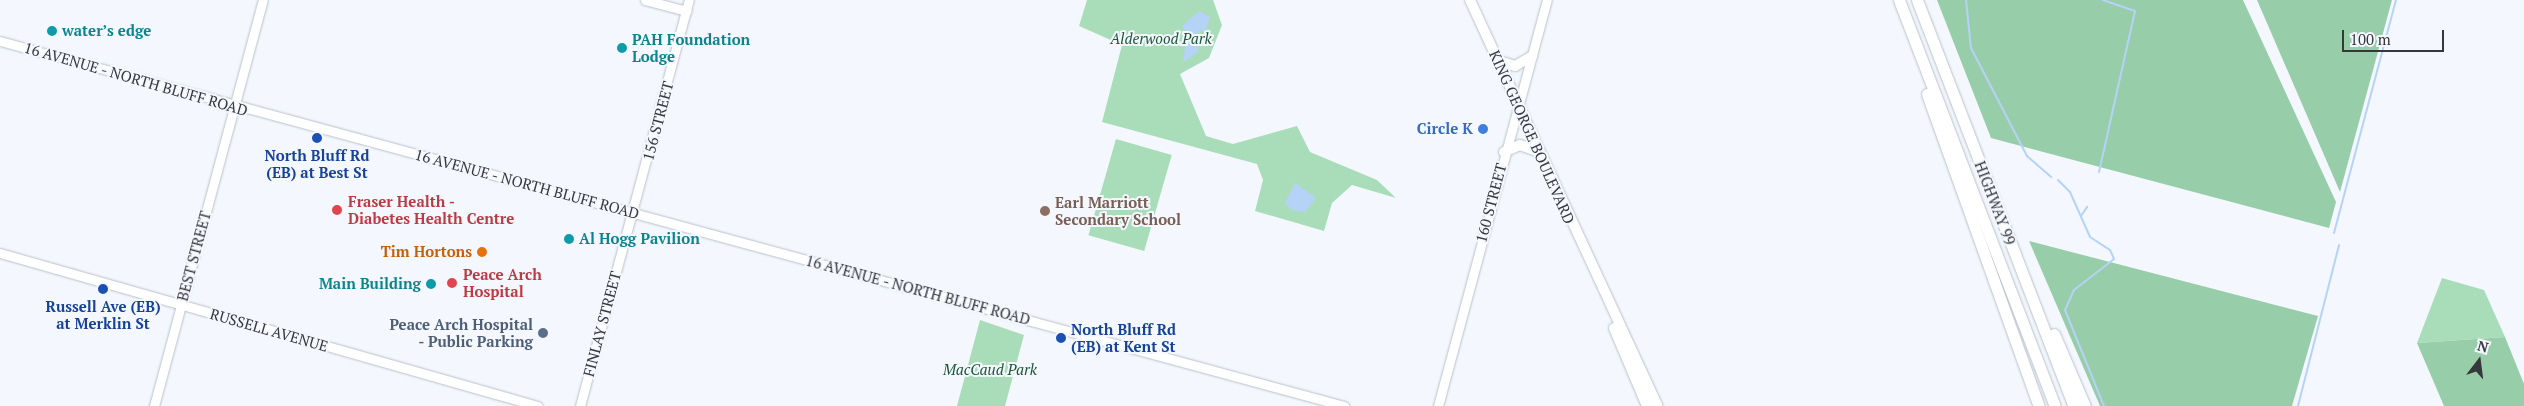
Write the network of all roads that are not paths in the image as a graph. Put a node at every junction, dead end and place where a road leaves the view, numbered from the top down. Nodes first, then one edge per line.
1 (264, 0) edge
2 (645, 0) edge
3 (689, 0) edge
4 (1470, 0) edge
5 (1546, 0) edge
6 (1898, 0) edge
7 (1917, 0) edge
8 (687, 12) junction
9 (0, 41) edge
10 (1532, 56) junction
11 (1499, 62) junction
12 (1518, 104) junction
13 (234, 106) junction
14 (1504, 152) junction
15 (1539, 152) junction
16 (1994, 198) junction
17 (633, 213) junction
18 (0, 253) edge
19 (1594, 275) junction
20 (181, 304) junction
21 (154, 406) edge
22 (538, 406) edge
23 (580, 406) edge
24 (1344, 406) edge
25 (1438, 406) edge
26 (1647, 406) edge
27 (1658, 406) edge
28 (2039, 406) edge
29 (2055, 406) edge
30 (2074, 406) edge
31 (2086, 406) edge

1 - 13 main road, BEST STREET
2 - 8 main road
3 - 8 main road, 156 STREET
4 - 11 main road, KING GEORGE BOULEVARD
5 - 10 main road, 160 STREET
6 - 28 highway
6 - 29 highway, HIGHWAY 99
7 - 16 highway, HIGHWAY 99
8 - 17 main road, 156 STREET
9 - 13 main road, 16 AVENUE - NORTH BLUFF ROAD
10 - 11 main road
10 - 12 main road, 160 STREET
11 - 12 main road, KING GEORGE BOULEVARD
12 - 14 main road, 160 STREET
12 - 15 main road, KING GEORGE BOULEVARD
13 - 17 main road, 16 AVENUE - NORTH BLUFF ROAD
13 - 20 main road, BEST STREET
14 - 15 main road
14 - 25 main road, 160 STREET
15 - 19 main road, KING GEORGE BOULEVARD
16 - 30 highway, HIGHWAY 99
16 - 31 highway
17 - 23 main road, FINLAY STREET
17 - 24 main road, 16 AVENUE - NORTH BLUFF ROAD
18 - 20 main road, RUSSELL AVENUE
19 - 26 main road, KING GEORGE BOULEVARD
19 - 27 main road, KING GEORGE BOULEVARD
20 - 21 main road, BEST STREET
20 - 22 main road, RUSSELL AVENUE

